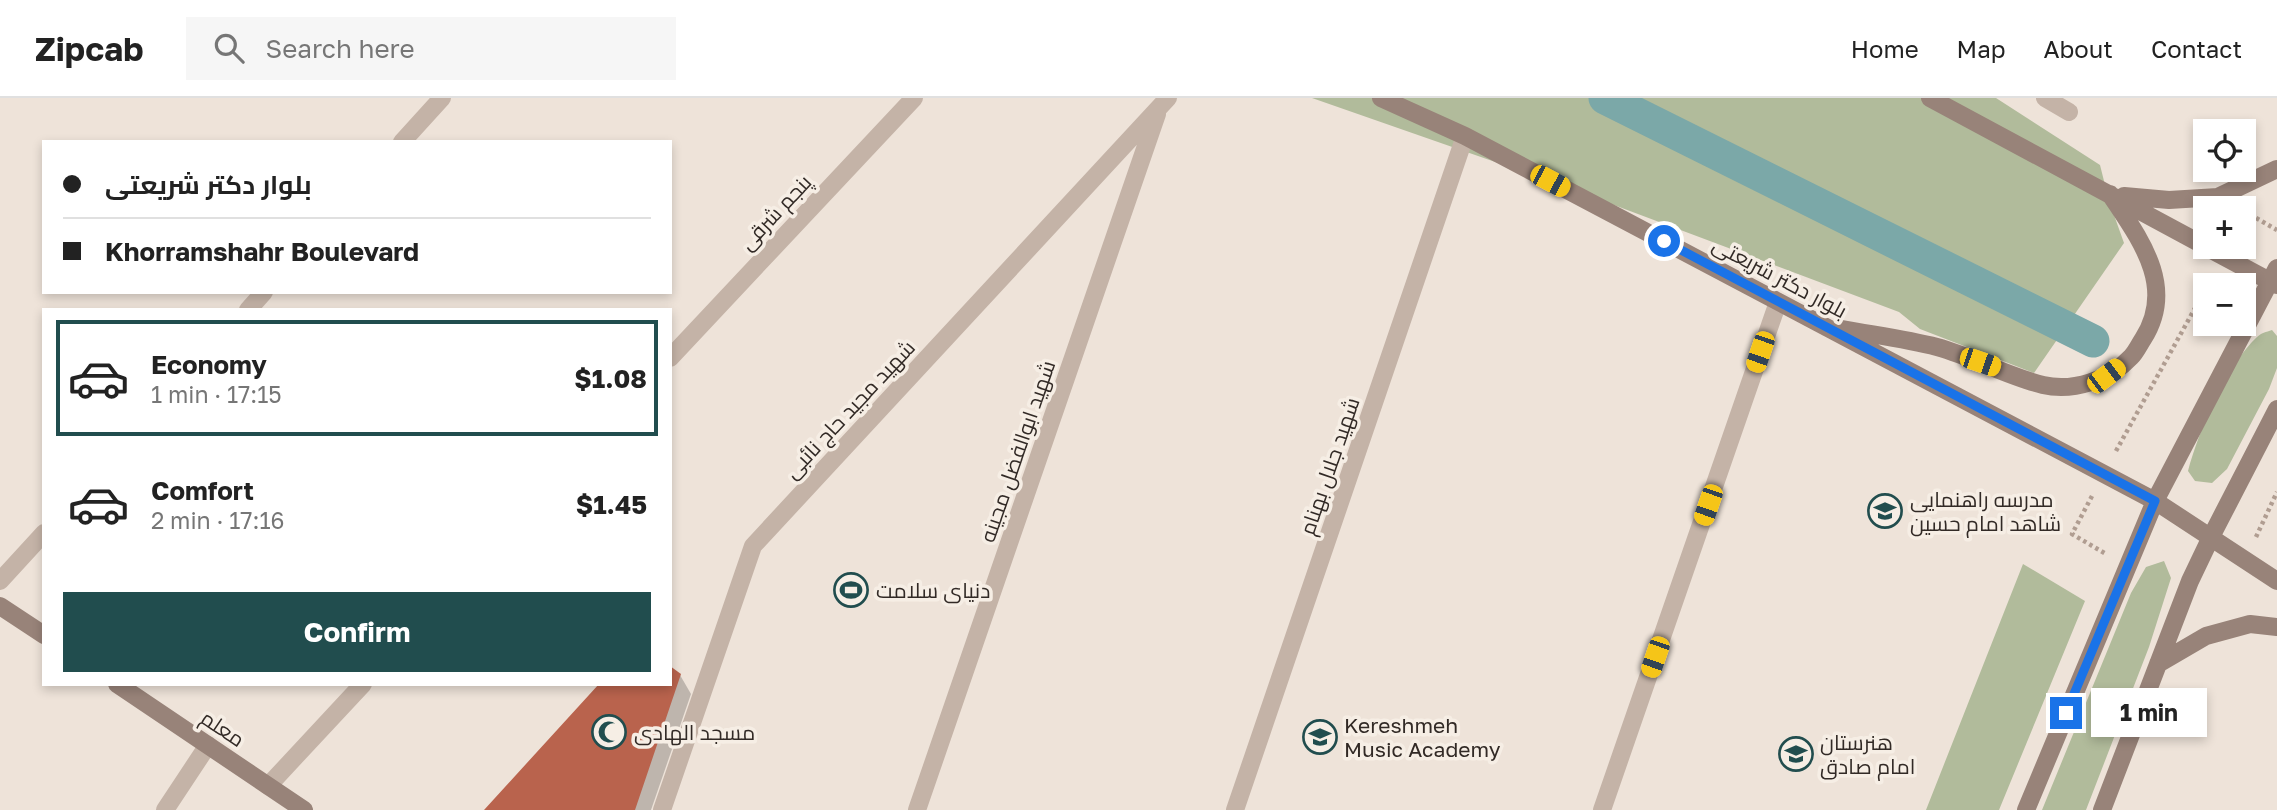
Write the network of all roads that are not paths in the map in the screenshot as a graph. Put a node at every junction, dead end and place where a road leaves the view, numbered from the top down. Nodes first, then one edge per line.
1 (442, 98) edge
2 (914, 98) edge
3 (1381, 98) edge
4 (1930, 98) edge
5 (2045, 98) edge
6 (1163, 103) edge
7 (2069, 112) dead end
8 (1465, 136) junction
9 (404, 140) edge
10 (2277, 169) edge
11 (2110, 194) junction
12 (2193, 239) edge
13 (2234, 259) edge
14 (2274, 278) edge
15 (262, 294) edge
16 (1778, 302) junction
17 (250, 308) edge
18 (1822, 325) junction
19 (672, 356) edge
20 (2277, 409) edge
21 (2155, 501) junction
22 (42, 535) edge
23 (2211, 537) junction
24 (0, 581) edge
25 (2277, 581) edge
26 (0, 606) edge
27 (2277, 627) edge
28 (42, 634) edge
29 (2158, 664) junction
30 (120, 686) edge
31 (361, 686) edge
32 (208, 746) junction
33 (268, 786) junction
34 (165, 810) edge
35 (304, 810) edge
36 (662, 810) edge
37 (917, 810) edge
38 (1235, 810) edge
39 (1602, 810) edge
40 (2026, 810) edge
41 (2102, 810) edge

1 - 9 street
2 - 19 street, پنجم شرقی
3 - 8 main road, بلوار دکتر شریعتی
4 - 11 main road
5 - 7 street
6 - 36 street, شهید مجید حاج نائبی
6 - 37 street, شهید ابوالفضل مجینه
8 - 16 main road, بلوار دکتر شریعتی
8 - 38 street, شهید جلال بهنام
10 - 11 main road
11 - 12 main road
11 - 18 main road
13 - 14 main road
14 - 21 main road
15 - 17 street
16 - 18 main road, بلوار دکتر شریعتی
16 - 39 street
18 - 21 main road, بلوار دکتر شریعتی
20 - 23 main road
21 - 23 main road, بلوار دکتر شریعتی
21 - 40 main road
22 - 24 street
23 - 25 main road, بلوار دکتر شریعتی
23 - 29 main road
26 - 28 main road
27 - 29 main road
29 - 41 main road
30 - 32 main road, معلم
31 - 33 street
32 - 33 main road, معلم
32 - 34 street
33 - 35 main road, معلم

